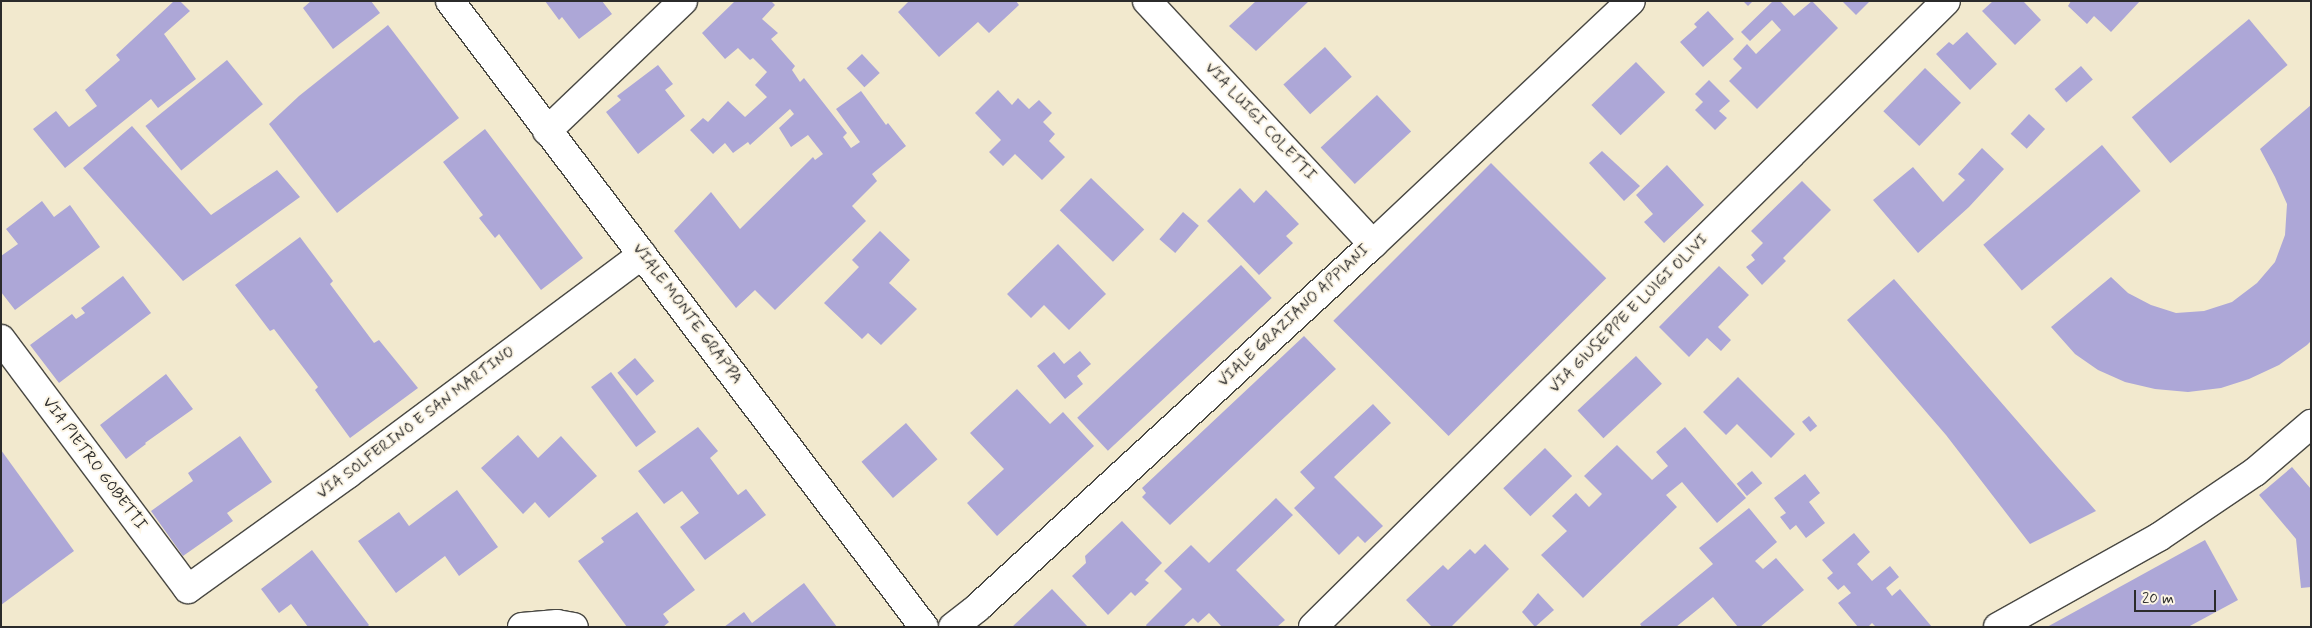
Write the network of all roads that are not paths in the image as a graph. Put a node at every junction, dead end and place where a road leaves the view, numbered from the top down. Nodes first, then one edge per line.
1 (450, 1) edge
2 (683, 1) edge
3 (1147, 1) edge
4 (1631, 1) edge
5 (1946, 1) edge
6 (547, 130) junction
7 (1373, 244) junction
8 (642, 255) junction
9 (1, 339) edge
10 (2311, 424) edge
11 (188, 589) joint
12 (522, 627) edge
13 (574, 627) edge
14 (924, 627) edge
15 (952, 627) edge
16 (1313, 627) edge
17 (1998, 627) edge

1 - 6 street, VIALE MONTE GRAPPA
2 - 6 street
3 - 7 street, VIA LUIGI COLETTI
4 - 7 street, VIALE GRAZIANO APPIANI
5 - 16 street, VIA GIUSEPPE E LUIGI OLIVI
6 - 8 street, VIALE MONTE GRAPPA
7 - 15 street, VIALE GRAZIANO APPIANI
8 - 11 street, VIA SOLFERINO E SAN MARTINO
8 - 14 street, VIALE MONTE GRAPPA
9 - 11 street, VIA PIETRO GOBETTI
10 - 17 street
12 - 13 street

